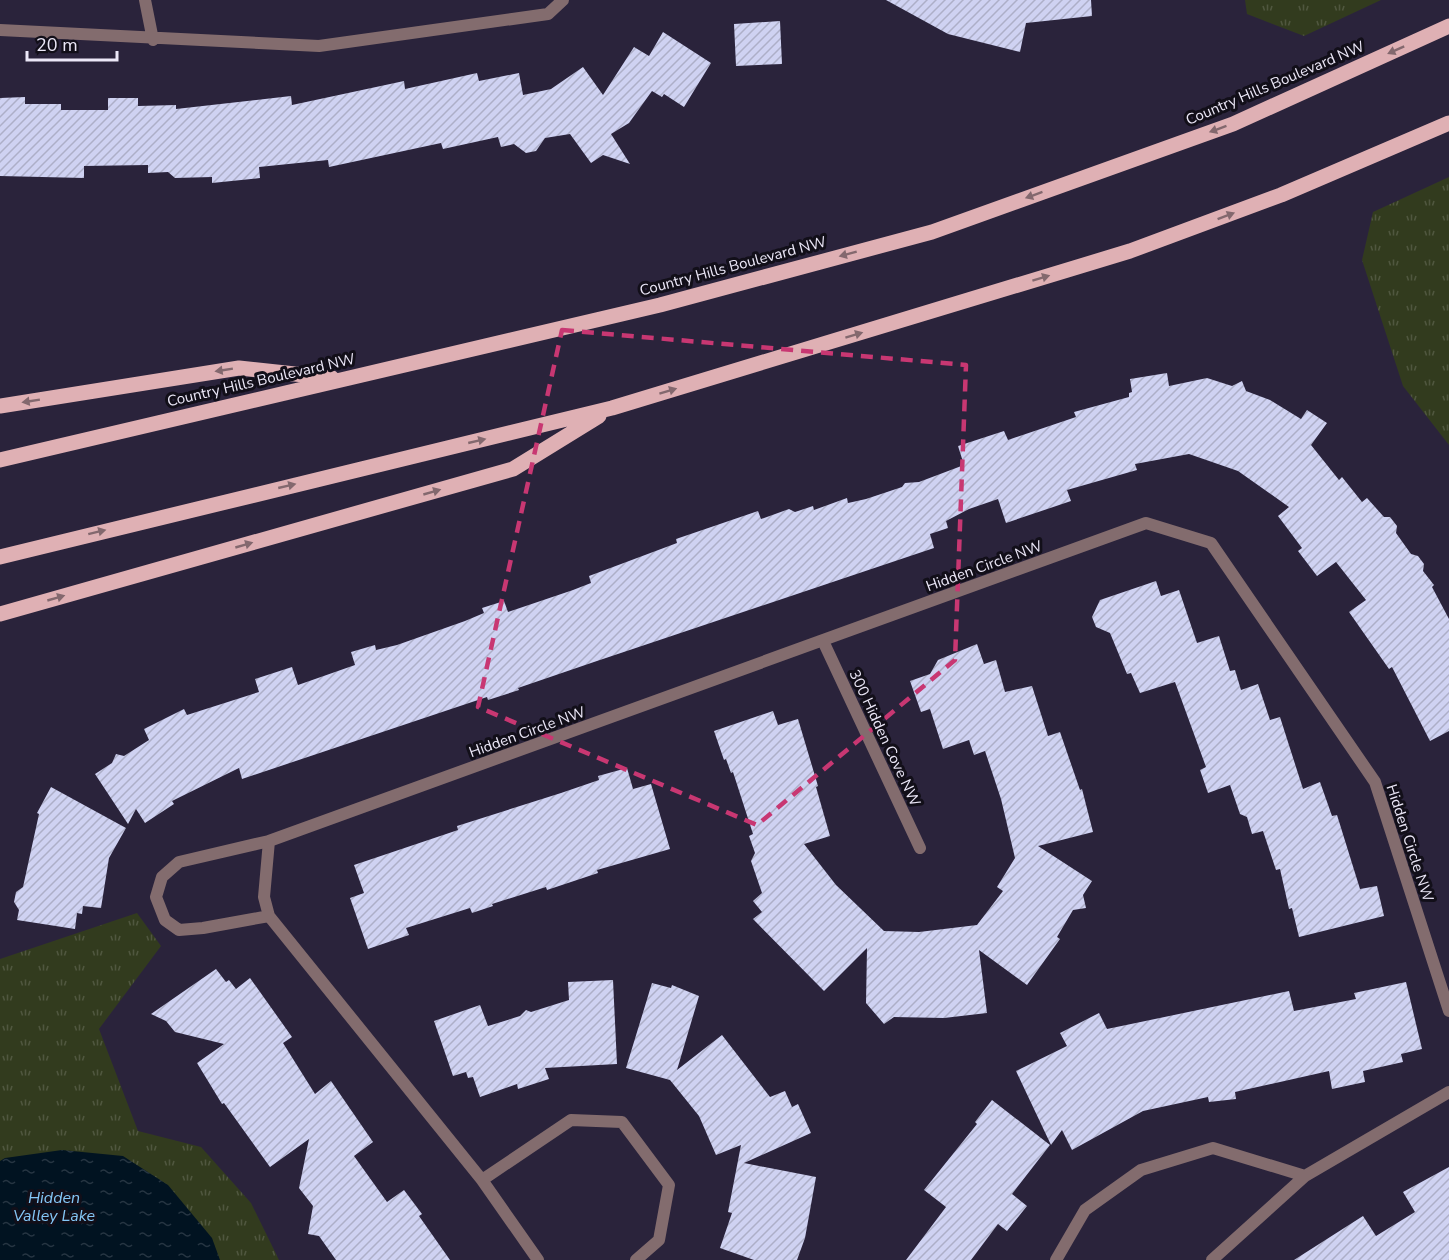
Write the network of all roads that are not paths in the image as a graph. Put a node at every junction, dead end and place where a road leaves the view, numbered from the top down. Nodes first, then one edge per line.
1 (145, 0) edge
2 (563, 0) edge
3 (1449, 26) edge
4 (0, 30) edge
5 (153, 40) junction
6 (1449, 123) edge
7 (344, 380) junction
8 (0, 406) edge
9 (612, 408) junction
10 (0, 460) edge
11 (0, 557) edge
12 (0, 614) edge
13 (823, 641) junction
14 (269, 841) junction
15 (920, 848) dead end
16 (269, 916) junction
17 (1449, 1011) edge
18 (1449, 1092) edge
19 (1305, 1176) junction
20 (482, 1180) junction
21 (1214, 1259) edge
22 (538, 1260) edge
23 (636, 1260) edge
24 (1056, 1260) edge

1 - 5 street
2 - 5 street
3 -> 7 main road, Country Hills Boulevard NW
4 - 5 street
9 -> 6 main road
7 -> 8 main road
7 - 10 main road, Country Hills Boulevard NW
11 -> 9 main road
12 -> 9 main road
13 - 14 street, Hidden Circle NW
13 - 15 street, 300 Hidden Cove NW
13 - 17 street, Hidden Circle NW
14 - 16 street
14 - 16 street, Hidden Circle NW
16 - 20 street
18 - 19 street
19 - 21 street
19 - 24 street
20 - 22 street
20 - 23 street

